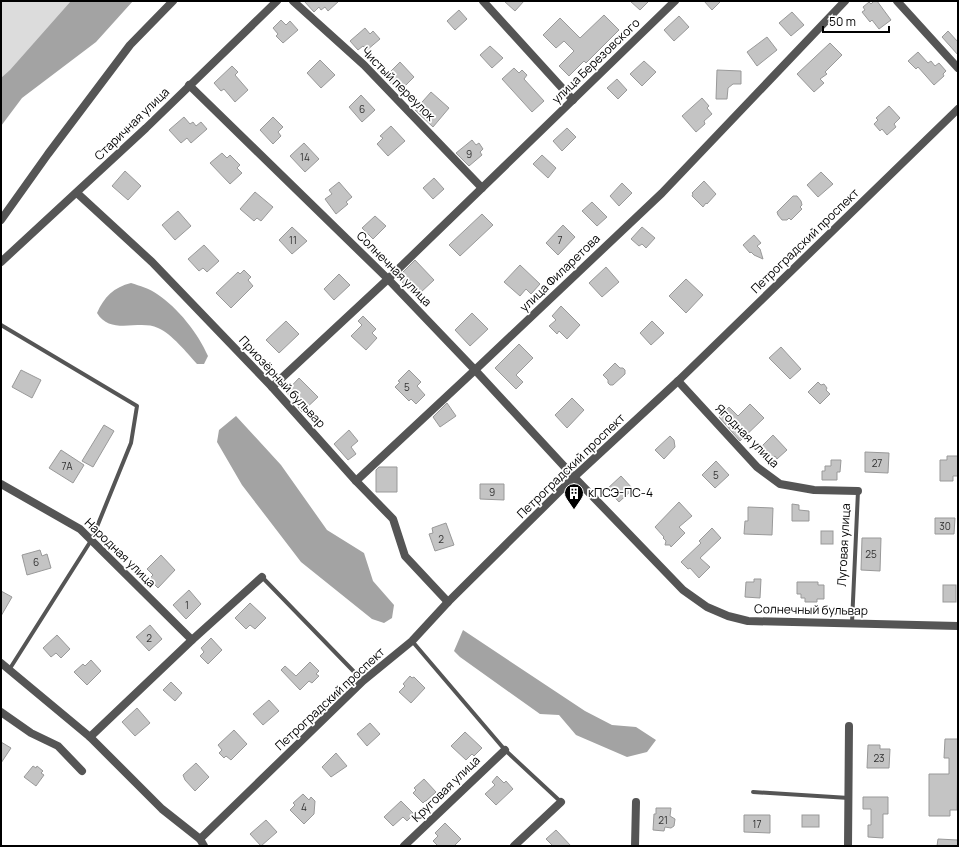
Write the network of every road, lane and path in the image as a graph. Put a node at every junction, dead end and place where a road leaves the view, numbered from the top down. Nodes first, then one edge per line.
1 (173, 1) edge
2 (277, 1) edge
3 (293, 1) edge
4 (483, 1) edge
5 (675, 1) edge
6 (845, 1) edge
7 (897, 1) edge
8 (958, 68) edge
9 (189, 85) junction
10 (573, 100) junction
11 (958, 109) edge
12 (482, 188) junction
13 (77, 192) junction
14 (1, 220) edge
15 (1, 262) edge
16 (388, 280) junction
17 (1, 325) edge
18 (476, 370) junction
19 (678, 381) junction
20 (272, 388) junction
21 (574, 477) junction
22 (356, 481) junction
23 (1, 484) edge
24 (858, 491) joint
25 (92, 539) junction
26 (262, 577) joint
27 (448, 602) junction
28 (852, 623) junction
29 (958, 626) edge
30 (192, 640) junction
31 (412, 641) junction
32 (1, 663) edge
33 (9, 671) junction
34 (363, 681) junction
35 (1, 712) edge
36 (849, 726) dead end
37 (90, 737) junction
38 (504, 750) junction
39 (82, 771) dead end
40 (753, 792) dead end
41 (849, 798) junction
42 (561, 802) joint
43 (636, 802) dead end
44 (201, 843) edge
45 (404, 846) edge
46 (514, 846) edge
47 (635, 846) edge
48 (848, 846) edge

1 - 14 street
2 - 9 street, Старичная улица
3 - 12 street, Чистый переулок
4 - 10 street
5 - 10 street, улица Березовского
6 - 18 street, улица Филаретова
7 - 8 street
9 - 13 street, Старичная улица
9 - 16 street, Солнечная улица
10 - 12 street, улица Березовского
11 - 19 street, Петроградский проспект
12 - 16 street, улица Березовского
13 - 15 street, Старичная улица
13 - 20 street, Приозёрный бульвар
16 - 18 street, Солнечная улица
16 - 20 street, улица Березовского
17 - 25 lane
18 - 21 street, Солнечная улица
18 - 22 street, улица Филаретова
19 - 21 street, Петроградский проспект
19 - 24 street, Ягодная улица
20 - 22 street, Приозёрный бульвар
21 - 27 street, Петроградский проспект
21 - 28 street, Солнечный бульвар
22 - 27 street, Приозёрный бульвар
23 - 25 street, Народная улица
24 - 28 lane, Луговая улица
25 - 30 street, Народная улица
25 - 33 lane
26 - 30 street
26 - 34 lane
27 - 31 street, Петроградский проспект
28 - 29 street, Солнечный бульвар
30 - 37 street
31 - 34 street, Петроградский проспект
31 - 38 lane
32 - 33 street
33 - 37 street
34 - 44 street, Петроградский проспект
35 - 39 street
36 - 41 street
37 - 44 street
38 - 42 lane
38 - 45 street, Круговая улица
40 - 41 lane
41 - 48 street
42 - 46 street
43 - 47 street

